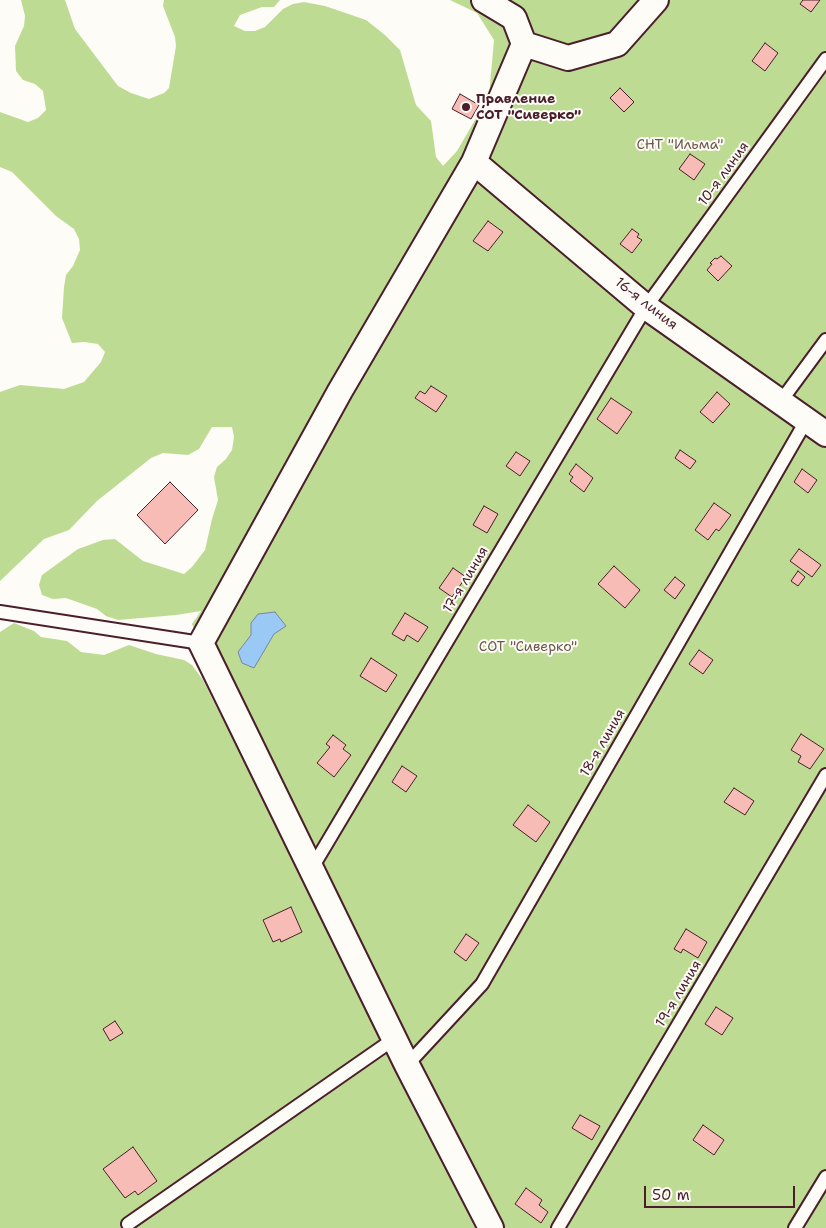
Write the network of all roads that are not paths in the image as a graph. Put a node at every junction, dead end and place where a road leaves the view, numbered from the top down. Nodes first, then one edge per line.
1 (484, 0) edge
2 (656, 0) edge
3 (524, 44) junction
4 (826, 59) edge
5 (474, 162) junction
6 (646, 307) junction
7 (826, 340) edge
8 (781, 401) junction
9 (806, 421) junction
10 (826, 434) edge
11 (0, 612) edge
12 (201, 643) junction
13 (826, 775) edge
14 (312, 868) junction
15 (394, 1039) junction
16 (407, 1065) junction
17 (826, 1177) edge
18 (128, 1224) dead end
19 (491, 1228) edge
20 (558, 1228) edge
21 (795, 1228) edge

1 - 3 street
2 - 3 street
3 - 5 street
4 - 6 lane, 10-я линия
5 - 6 street, 16-я линия
5 - 12 street
6 - 8 street, 16-я линия
6 - 14 lane, 17-я линия
7 - 8 lane
8 - 9 street, 16-я линия
9 - 10 street, 16-я линия
9 - 16 lane, 18-я линия
11 - 12 lane
12 - 14 street
13 - 20 lane, 19-я линия
14 - 15 street
15 - 16 street
15 - 18 lane
16 - 19 street
17 - 21 lane

